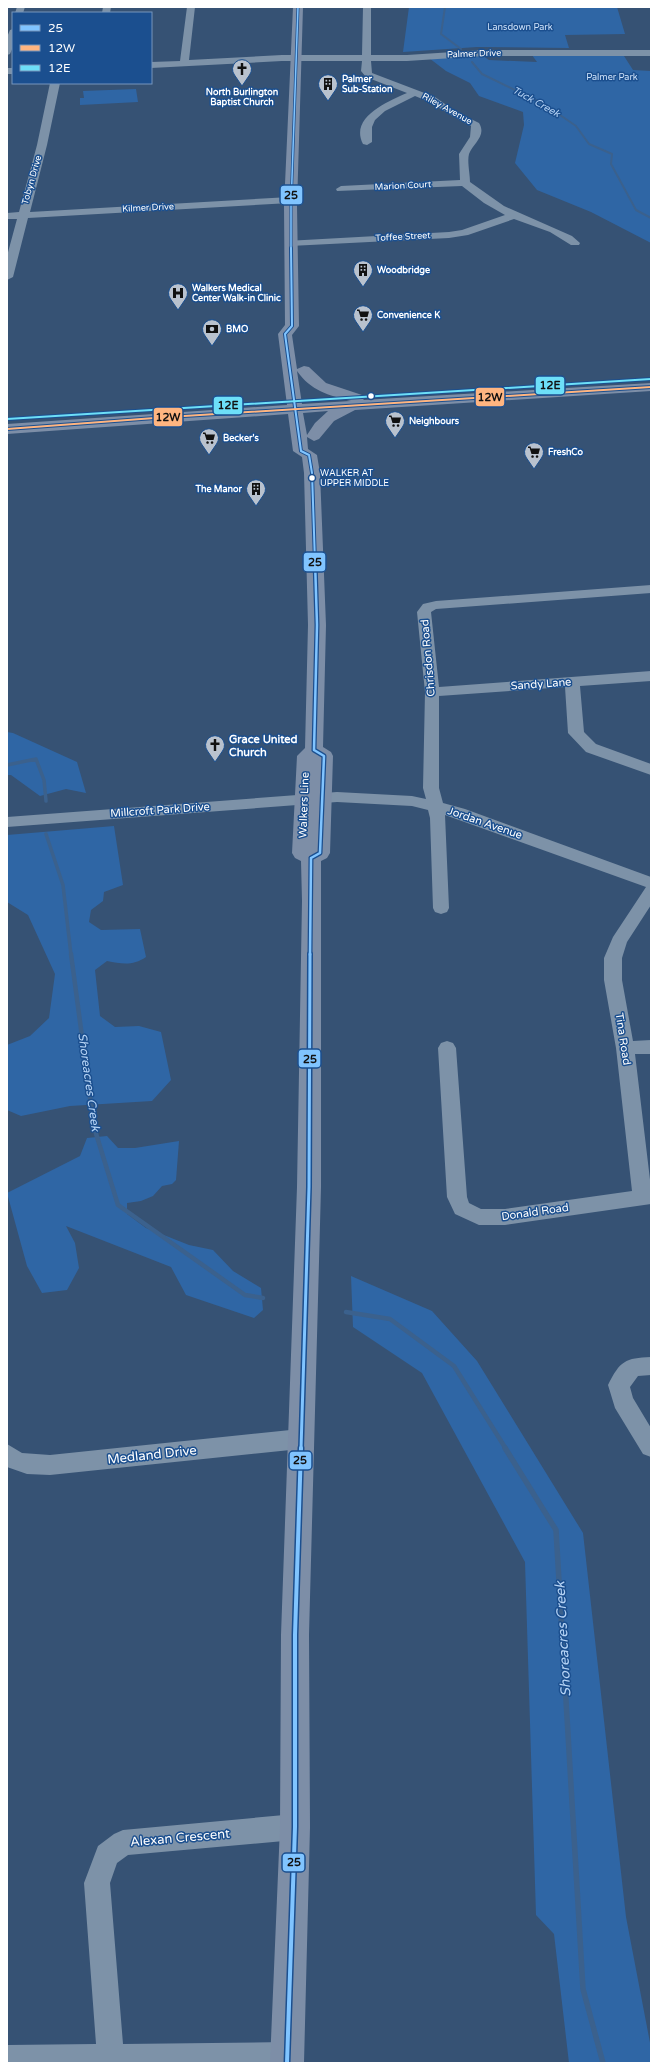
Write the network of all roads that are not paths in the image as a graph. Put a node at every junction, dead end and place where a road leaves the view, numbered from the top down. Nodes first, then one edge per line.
1 (192, 7) edge
2 (298, 7) edge
3 (367, 7) edge
4 (12, 35) edge
5 (7, 52) edge
6 (651, 53) edge
7 (296, 58) junction
8 (366, 58) junction
9 (184, 64) junction
10 (152, 65) edge
11 (55, 84) edge
12 (415, 92) junction
13 (368, 142) dead end
14 (465, 183) junction
15 (341, 189) dead end
16 (290, 200) junction
17 (22, 215) junction
18 (514, 215) junction
19 (7, 216) edge
20 (290, 243) junction
21 (575, 243) dead end
22 (7, 277) edge
23 (297, 370) junction
24 (651, 379) edge
25 (552, 384) junction
26 (651, 387) edge
27 (510, 392) junction
28 (574, 392) junction
29 (357, 401) junction
30 (302, 404) junction
31 (245, 407) junction
32 (7, 419) edge
33 (7, 429) edge
34 (307, 438) junction
35 (651, 589) edge
36 (651, 676) edge
37 (572, 682) junction
38 (432, 692) junction
39 (651, 770) edge
40 (313, 798) junction
41 (436, 806) junction
42 (7, 822) edge
43 (651, 884) edge
44 (651, 892) edge
45 (441, 908) dead end
46 (651, 1047) edge
47 (447, 1048) dead end
48 (625, 1048) junction
49 (646, 1196) edge
50 (651, 1366) edge
51 (300, 1439) junction
52 (651, 1446) edge
53 (7, 1454) edge
54 (295, 1827) junction
55 (110, 2058) junction
56 (7, 2059) edge
57 (287, 2060) edge

1 - 9 street
2 - 7 main road, Walkers Line
3 - 8 street
4 - 5 street
6 - 8 street, Palmer Drive
7 - 8 street, Palmer Drive
7 - 9 street, Palmer Drive
7 - 16 main road, Walkers Line
8 - 12 street, Riley Avenue
9 - 10 street, Palmer Drive
11 - 17 street, Tobyn Drive
12 - 13 street
12 - 14 street, Riley Avenue
14 - 15 street, Marion Court
14 - 18 street
16 - 17 street, Kilmer Drive
16 - 20 main road, Walkers Line
17 - 19 street, Kilmer Drive
17 - 22 street, Tobyn Drive
18 - 20 street, Toffee Street
18 - 21 street
20 - 23 main road, Walkers Line
23 - 29 main road
23 - 30 main road, Walkers Line
23 - 31 main road
24 - 25 main road
25 - 27 main road
25 - 28 main road
26 - 28 main road
27 - 28 main road
27 - 29 main road
27 - 29 main road
29 - 30 main road
29 - 34 main road
30 - 31 main road
30 - 34 main road, Walkers Line
31 - 32 main road
31 - 33 main road
31 - 34 main road
34 - 40 main road, Walkers Line
35 - 38 street, Chrisdon Road
36 - 37 street, Sandy Lane
37 - 38 street, Sandy Lane
37 - 39 street
38 - 41 street, Chrisdon Road
40 - 41 street, Jordan Avenue
40 - 42 street, Millcroft Park Drive
40 - 51 main road, Walkers Line
41 - 43 street, Jordan Avenue
41 - 45 street, Chrisdon Road
44 - 48 street, Tina Road
46 - 48 street
47 - 49 street, Donald Road
48 - 49 street, Tina Road
50 - 52 street
51 - 53 street, Medland Drive
51 - 54 main road, Walkers Line
54 - 55 street, Alexan Crescent
54 - 57 main road, Walkers Line
55 - 56 street
55 - 57 street

